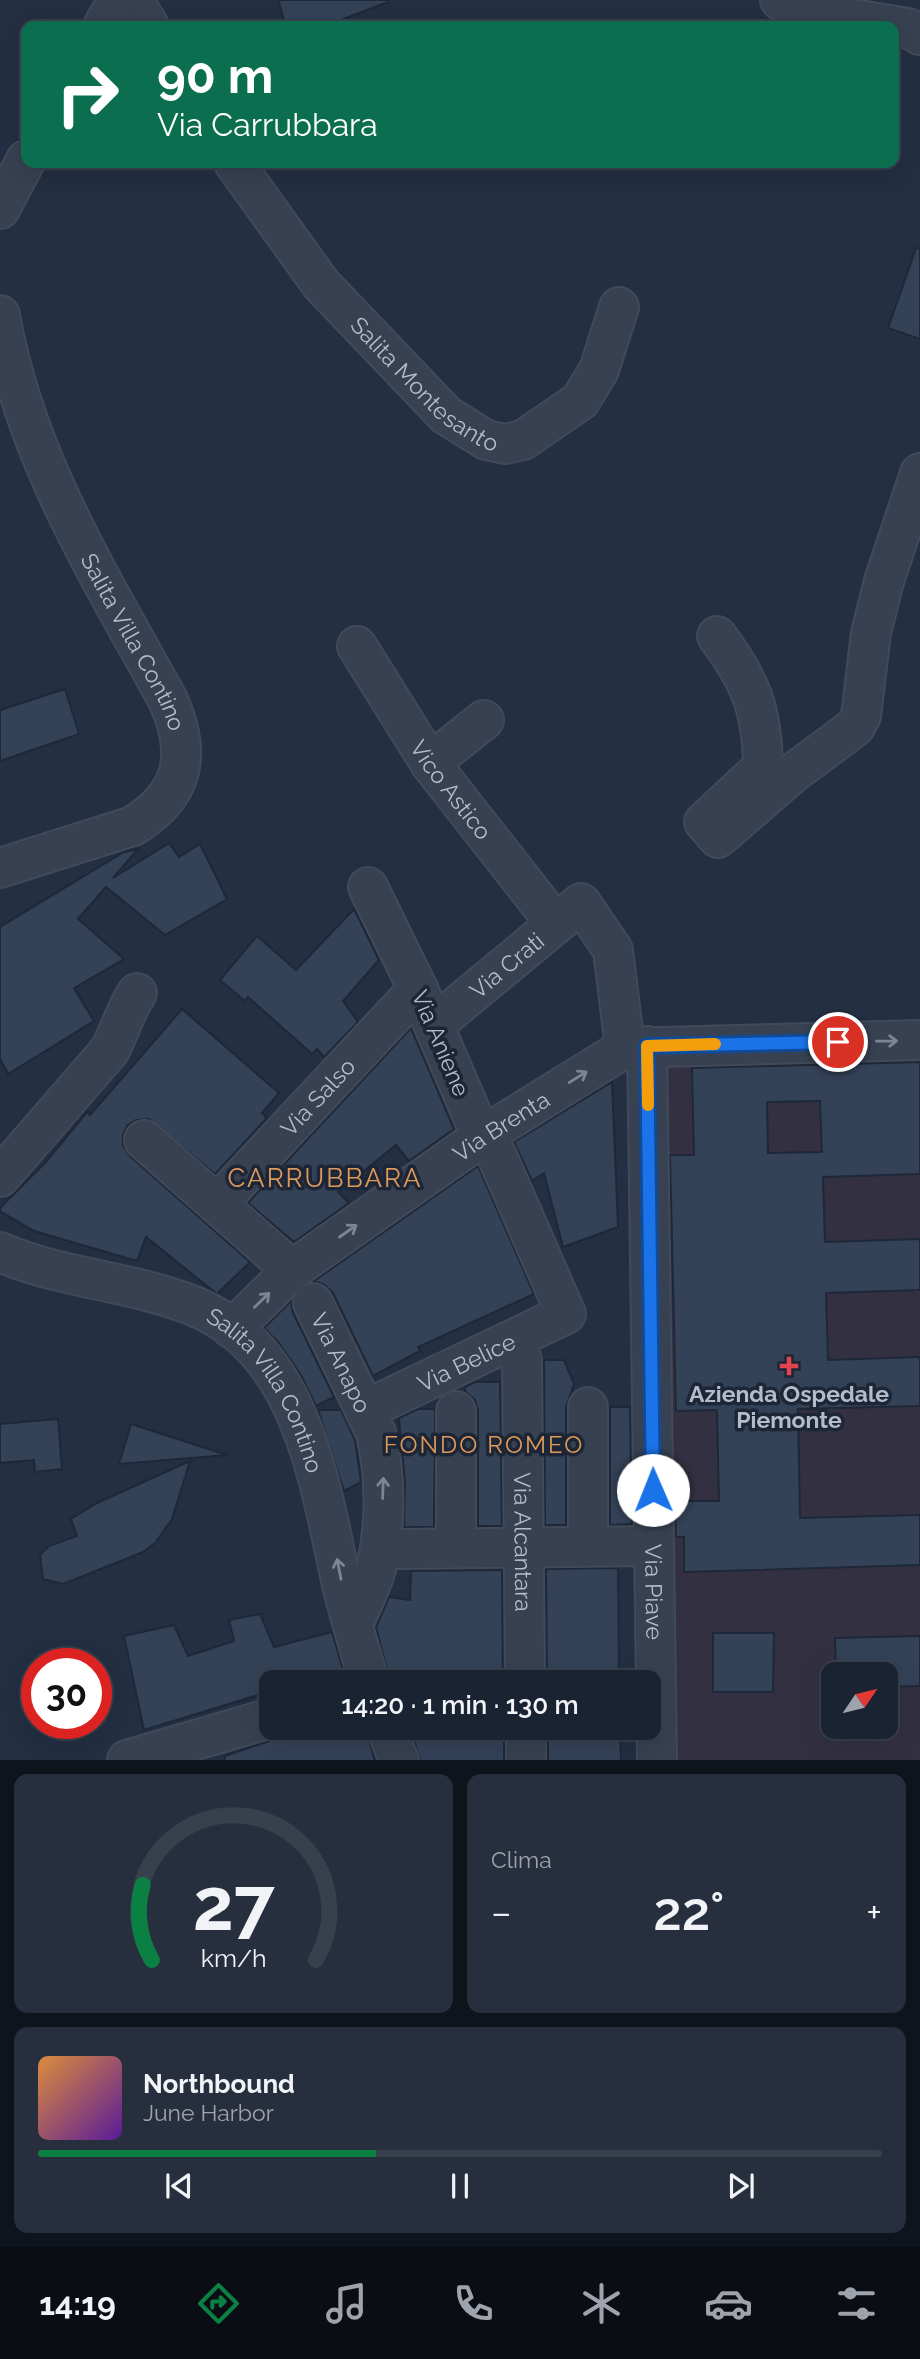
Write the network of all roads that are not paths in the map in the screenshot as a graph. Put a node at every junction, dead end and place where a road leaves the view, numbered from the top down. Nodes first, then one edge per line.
1 (118, 0) edge
2 (133, 0) edge
3 (780, 0) edge
4 (106, 21) edge
5 (146, 21) edge
6 (865, 21) edge
7 (899, 27) edge
8 (920, 35) edge
9 (22, 168) edge
10 (238, 168) edge
11 (0, 209) edge
12 (619, 307) dead end
13 (1, 332) edge
14 (920, 473) edge
15 (717, 636) dead end
16 (357, 646) dead end
17 (484, 720) dead end
18 (430, 763) junction
19 (0, 868) edge
20 (368, 887) dead end
21 (568, 914) junction
22 (418, 989) junction
23 (137, 993) dead end
24 (434, 1025) junction
25 (920, 1040) edge
26 (636, 1047) junction
27 (483, 1136) junction
28 (145, 1140) dead end
29 (0, 1177) edge
30 (217, 1203) junction
31 (0, 1252) edge
32 (292, 1270) junction
33 (313, 1303) dead end
34 (566, 1314) joint
35 (232, 1329) junction
36 (522, 1360) dead end
37 (588, 1407) dead end
38 (365, 1410) junction
39 (456, 1410) dead end
40 (522, 1546) junction
41 (588, 1546) junction
42 (654, 1546) junction
43 (456, 1548) junction
44 (398, 1549) dead end
45 (353, 1625) junction
46 (366, 1670) edge
47 (525, 1670) edge
48 (259, 1722) edge
49 (391, 1740) edge
50 (526, 1740) edge
51 (127, 1760) edge
52 (399, 1760) edge
53 (526, 1760) edge
54 (657, 1760) edge

1 - 4 street
2 - 5 street
3 - 6 street
7 - 8 street
9 - 11 street
10 - 12 street, Salita Montesanto
13 - 19 street, Salita Villa Contino
14 - 15 street
16 - 18 street, Vico Astico
17 - 18 street
18 - 21 street, Vico Astico
20 - 22 street, Via Aniene
21 - 24 street, Via Crati
21 - 26 street, Vico Astico
22 - 24 street, Via Aniene
22 - 30 street, Via Salso
23 - 29 street
24 - 27 street, Via Aniene
26 -> 25 street
27 -> 26 street, Via Brenta
26 - 42 street, Via Piave
32 -> 27 street, Via Brenta
27 - 34 street, Via Aniene
28 - 30 street
30 - 32 street
31 - 35 street, Salita Villa Contino
35 -> 32 street, Via Brenta
33 - 38 street, Via Anapo
34 - 38 street, Via Belice
45 -> 35 street, Salita Villa Contino
36 - 40 street, Via Alcantara
37 - 41 street
45 -> 38 street, Via Anapo
39 - 43 street
40 - 41 street
40 - 43 street
40 - 47 street, Via Alcantara
41 - 42 street
42 - 54 street, Via Piave
43 - 44 street
45 - 46 street, Salita Villa Contino
48 - 51 street
49 - 52 street
50 - 53 street

